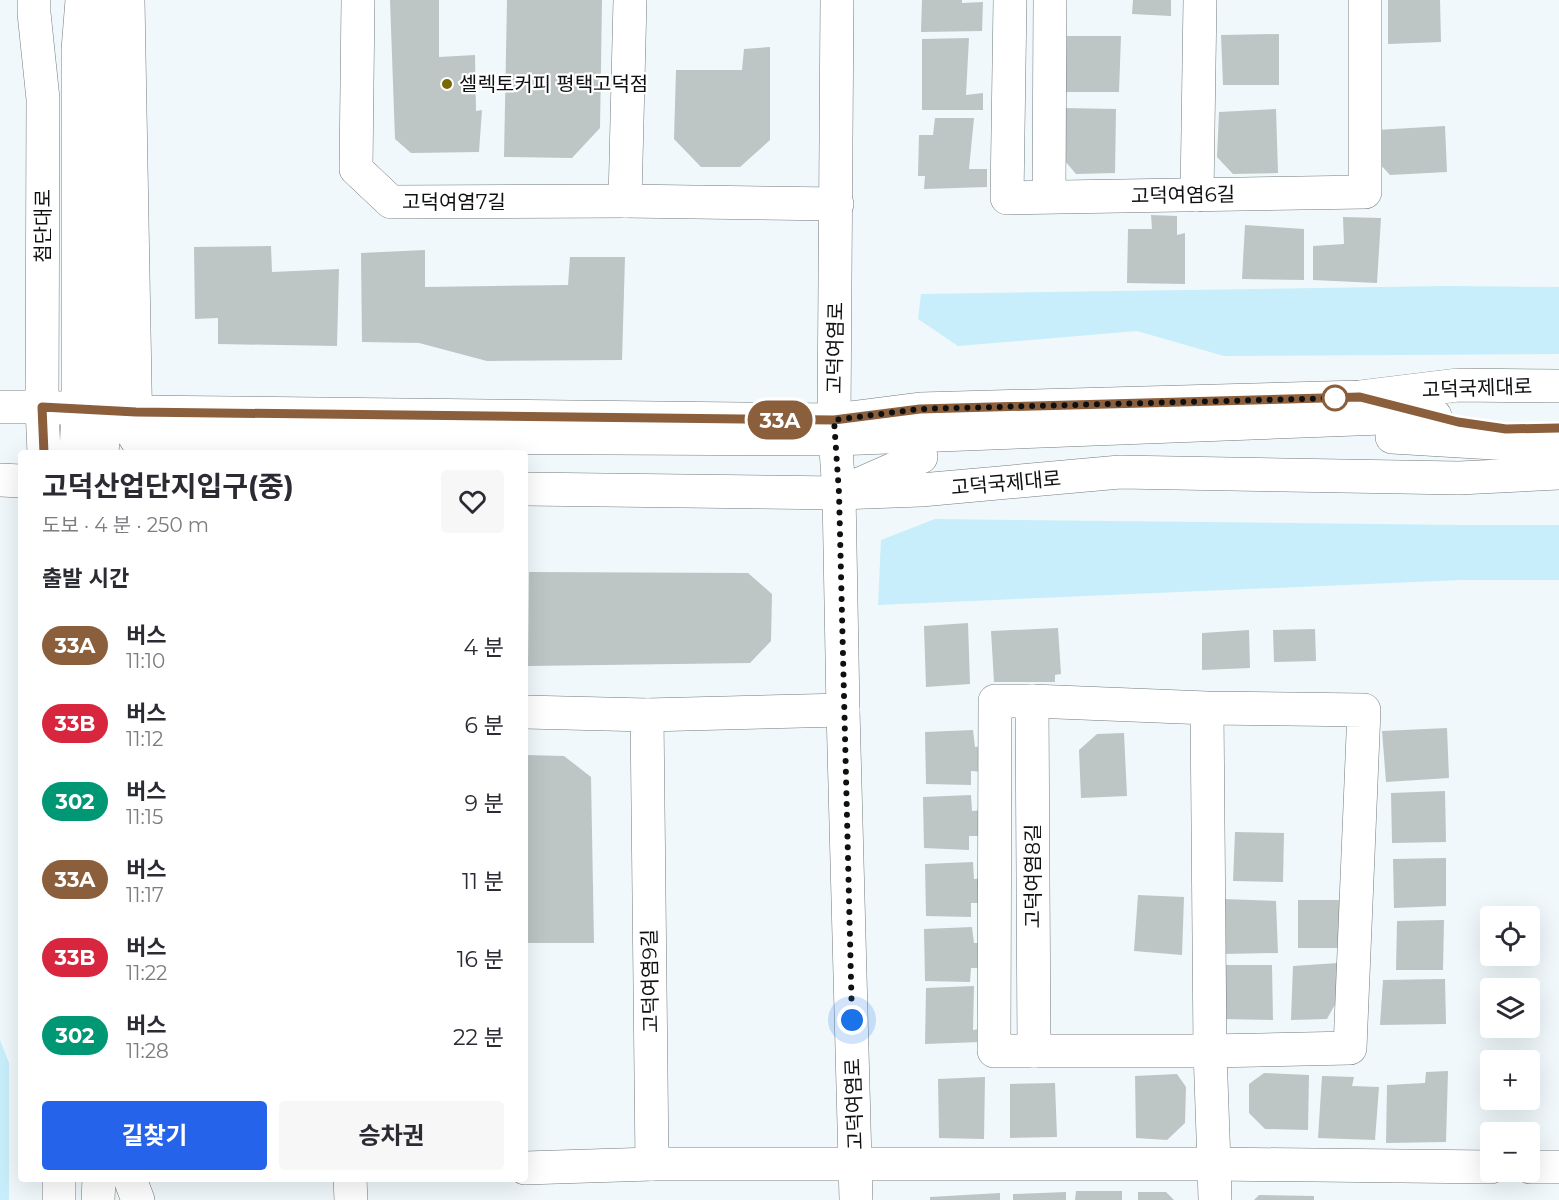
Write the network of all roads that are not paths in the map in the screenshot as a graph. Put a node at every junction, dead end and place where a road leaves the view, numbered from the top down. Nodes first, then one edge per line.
1 (34, 0) edge
2 (82, 0) edge
3 (103, 0) edge
4 (128, 0) edge
5 (358, 0) edge
6 (630, 0) edge
7 (837, 0) edge
8 (1010, 0) edge
9 (1050, 0) edge
10 (1200, 0) edge
11 (1365, 0) edge
12 (78, 50) junction
13 (43, 99) junction
14 (1197, 195) junction
15 (1049, 196) junction
16 (625, 201) junction
17 (837, 204) junction
18 (1559, 386) edge
19 (1360, 397) junction
20 (0, 407) edge
21 (42, 407) junction
22 (1435, 416) junction
23 (1559, 428) edge
24 (105, 435) edge
25 (836, 438) junction
26 (44, 450) edge
27 (528, 456) edge
28 (921, 457) junction
29 (1555, 465) edge
30 (0, 480) edge
31 (18, 481) edge
32 (528, 489) edge
33 (839, 493) junction
34 (1207, 708) junction
35 (843, 710) junction
36 (528, 712) edge
37 (647, 715) junction
38 (1210, 1051) junction
39 (855, 1163) junction
40 (652, 1164) junction
41 (1214, 1164) junction
42 (1480, 1167) edge
43 (1540, 1167) edge
44 (1559, 1167) edge
45 (528, 1168) edge
46 (59, 1182) edge
47 (99, 1182) edge
48 (115, 1182) edge
49 (131, 1182) edge
50 (146, 1182) edge
51 (350, 1182) edge
52 (59, 1200) edge
53 (98, 1200) edge
54 (115, 1200) edge
55 (138, 1200) edge
56 (145, 1200) edge
57 (351, 1200) edge
58 (856, 1200) edge
59 (1215, 1200) edge

1 - 13 street, 첨단대로
2 - 12 street
3 - 24 street
4 - 24 street
5 - 16 street, 고덕여염7길
6 - 16 street
7 - 17 street, 고덕여염로
8 - 15 street, 고덕여염6길
9 - 15 street
10 - 14 street
11 - 14 street, 고덕여염6길
12 - 13 street
12 - 24 street
13 - 21 street, 첨단대로
14 - 15 street, 고덕여염6길
16 - 17 street, 고덕여염7길
17 - 25 street, 고덕여염로
18 - 19 street, 고덕국제대로
19 - 22 street
19 - 25 street, 고덕국제대로
20 - 21 street, 고덕국제대로
21 - 24 street, 고덕국제대로
21 - 26 street, 첨단대로
22 - 23 street
22 - 25 street
24 - 25 street, 고덕국제대로
25 - 27 street
25 - 28 street
25 - 33 street, 고덕여염로
28 - 29 street
28 - 33 street
29 - 33 street, 고덕국제대로
30 - 31 street
32 - 33 street, 고덕국제대로
33 - 35 street, 고덕여염로
34 - 38 street
34 - 38 street
34 - 38 street
35 - 37 street
35 - 39 street, 고덕여염로
36 - 37 street
37 - 40 street, 고덕여염9길
38 - 41 street
39 - 40 street
39 - 41 street
39 - 58 street, 고덕여염로
40 - 45 street
41 - 42 street
41 - 59 street
43 - 44 street
46 - 52 street
47 - 53 street
48 - 54 street
49 - 55 street
50 - 56 street
51 - 57 street

